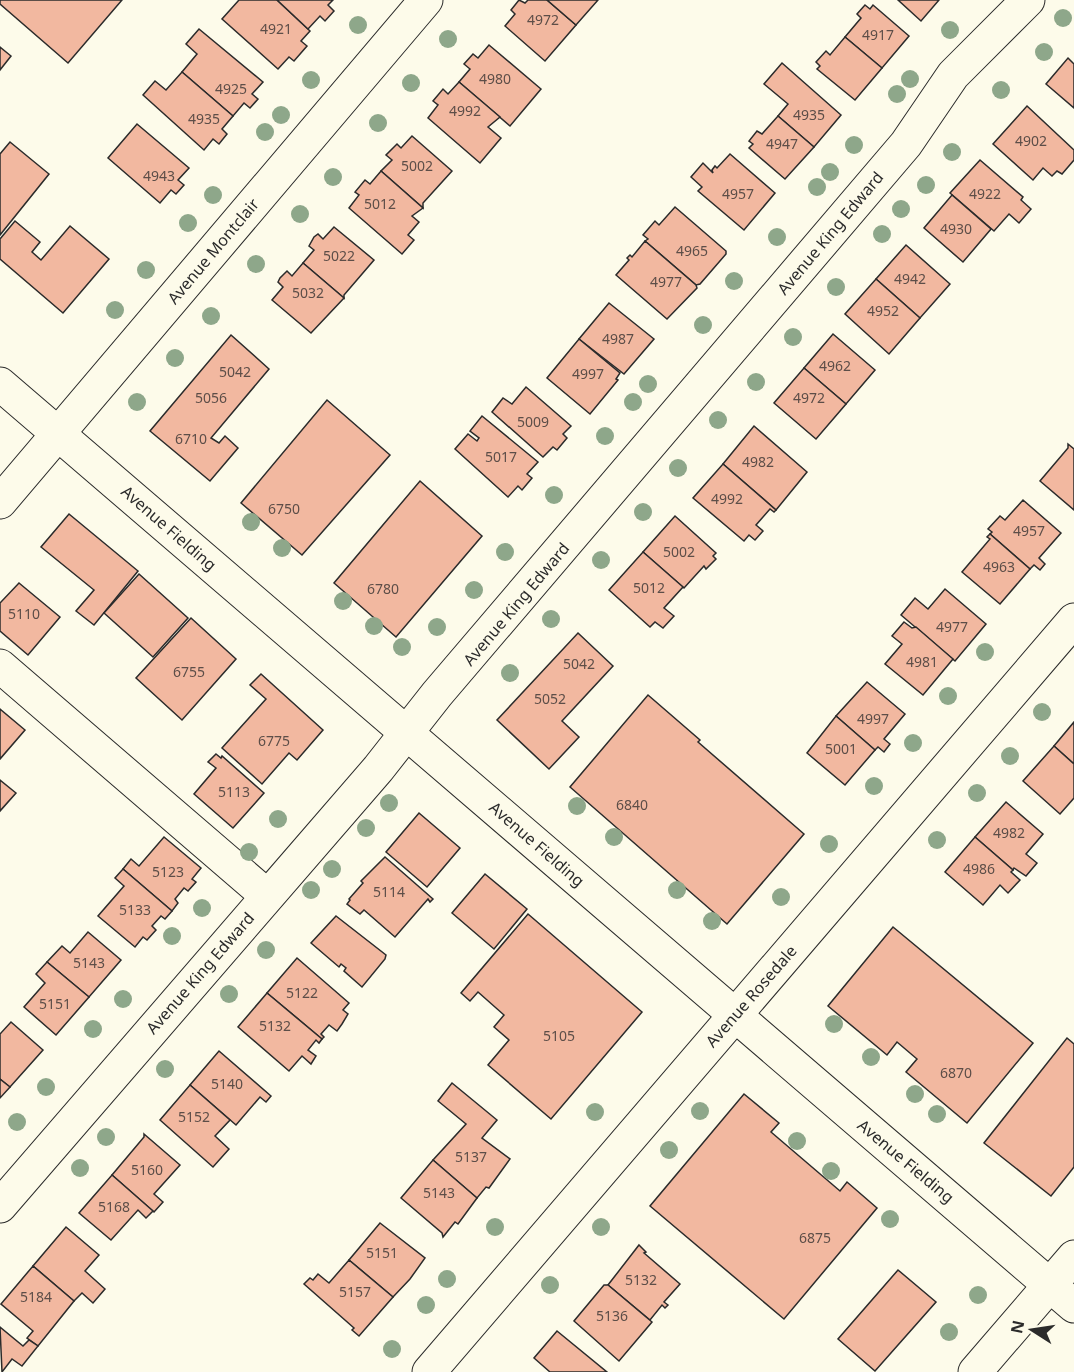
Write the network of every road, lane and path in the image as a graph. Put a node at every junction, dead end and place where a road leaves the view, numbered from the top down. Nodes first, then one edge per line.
1 (426, 0) edge
2 (1028, 0) edge
3 (0, 384) edge
4 (58, 433) junction
5 (0, 502) edge
6 (1074, 620) edge
7 (0, 666) edge
8 (407, 731) junction
9 (266, 895) junction
10 (734, 1015) junction
11 (0, 1206) edge
12 (1074, 1257) edge
13 (1062, 1295) edge
14 (429, 1372) edge
15 (975, 1372) edge

1 - 4 street, Avenue Montclair
2 - 8 street, Avenue King Edward
3 - 4 street, Avenue Fielding
4 - 5 street, Avenue Montclair
4 - 8 street, Avenue Fielding
6 - 10 street, Avenue Rosedale
7 - 9 street
8 - 9 street, Avenue King Edward
8 - 10 street, Avenue Fielding
9 - 11 street, Avenue King Edward
10 - 13 street, Avenue Fielding
10 - 14 street, Avenue Rosedale
12 - 13 street
13 - 15 street

